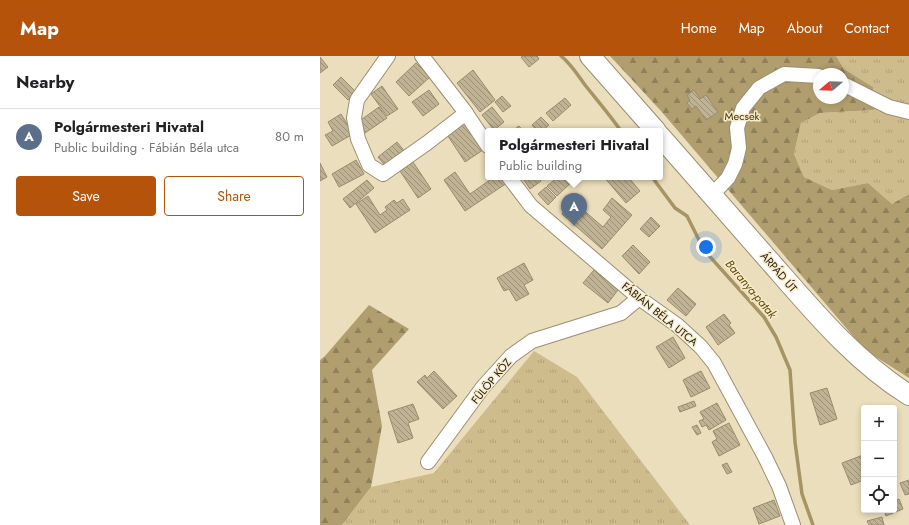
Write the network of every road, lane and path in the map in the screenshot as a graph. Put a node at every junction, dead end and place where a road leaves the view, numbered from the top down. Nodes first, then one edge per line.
1 (388, 56) edge
2 (422, 56) edge
3 (590, 56) edge
4 (813, 76) edge
5 (849, 87) edge
6 (909, 112) edge
7 (466, 113) junction
8 (653, 128) edge
9 (663, 139) edge
10 (485, 142) edge
11 (511, 180) edge
12 (712, 195) junction
13 (639, 298) junction
14 (909, 395) edge
15 (428, 462) dead end
16 (793, 525) edge

1 - 7 street
2 - 7 street
3 - 8 main road
4 - 12 street
5 - 6 street
7 - 10 street
9 - 12 main road, ÁRPÁD ÚT
11 - 13 street, FÁBIÁN BÉLA UTCA
12 - 14 main road, ÁRPÁD ÚT
13 - 15 street, FÜLÖP KÖZ
13 - 16 street, FÁBIÁN BÉLA UTCA

